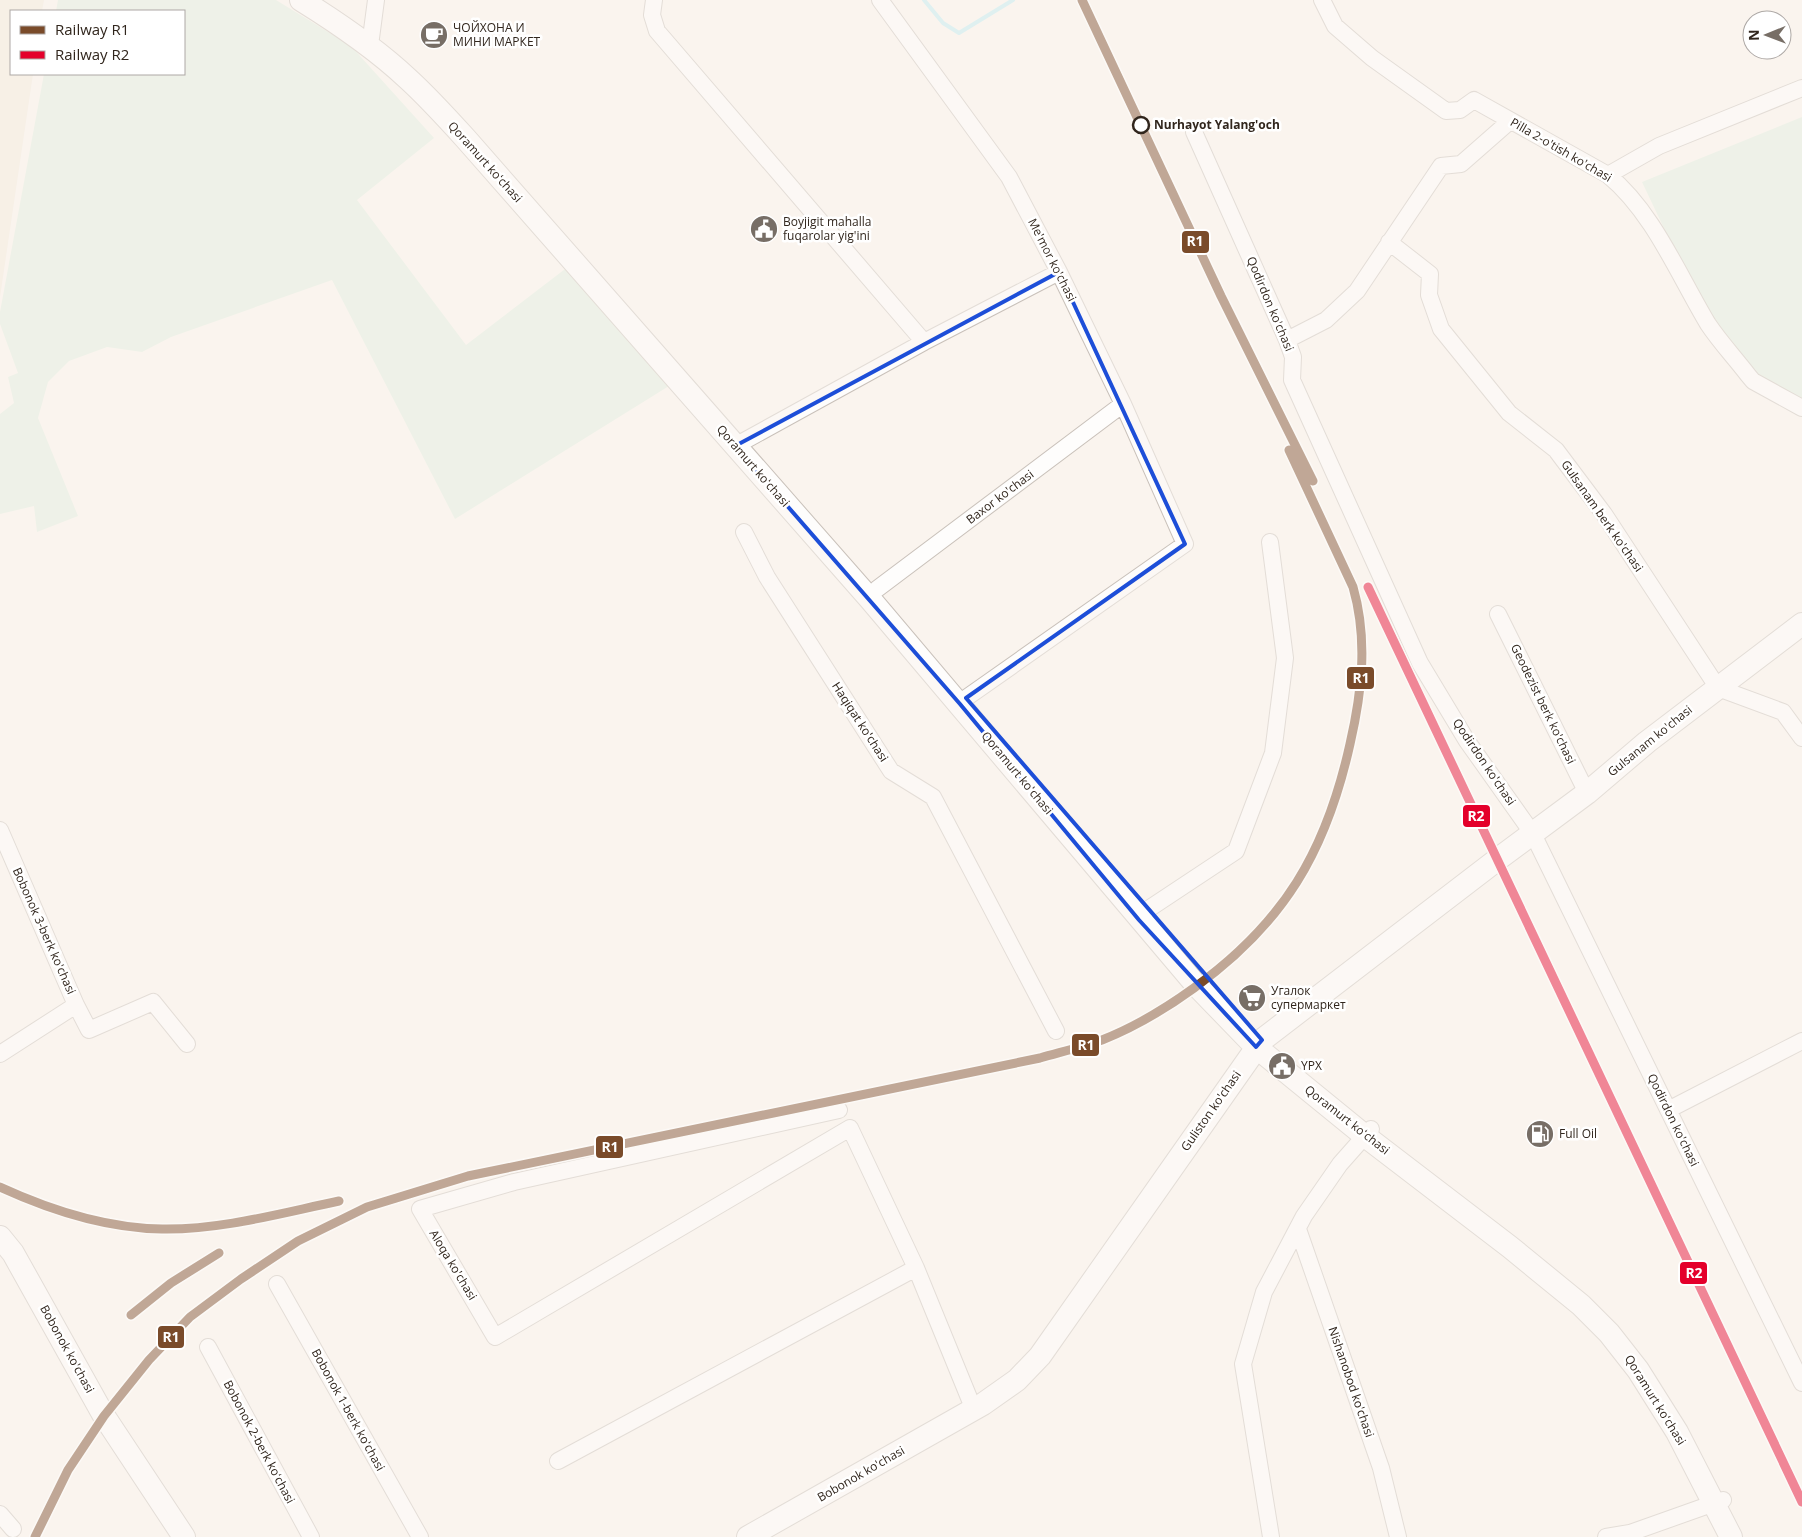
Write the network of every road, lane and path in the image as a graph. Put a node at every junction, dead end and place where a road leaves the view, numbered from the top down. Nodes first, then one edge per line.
1 (301, 0) edge
2 (316, 0) edge
3 (376, 0) edge
4 (654, 0) edge
5 (880, 0) edge
6 (1322, 0) edge
7 (369, 41) junction
8 (1802, 88) edge
9 (1510, 121) junction
10 (1194, 132) dead end
11 (1608, 175) junction
12 (1389, 242) junction
13 (1059, 272) junction
14 (1287, 340) junction
15 (924, 342) junction
16 (1124, 404) junction
17 (1802, 408) edge
18 (738, 443) junction
19 (744, 532) dead end
20 (1270, 542) dead end
21 (877, 589) junction
22 (1498, 614) dead end
23 (1802, 624) edge
24 (1718, 688) junction
25 (966, 698) junction
26 (1802, 738) edge
27 (1587, 793) junction
28 (0, 830) edge
29 (1533, 834) junction
30 (1498, 859) joint
31 (1147, 910) junction
32 (76, 1005) junction
33 (1056, 1031) dead end
34 (1802, 1041) edge
35 (1259, 1043) junction
36 (186, 1044) dead end
37 (0, 1054) edge
38 (839, 1110) dead end
39 (1668, 1110) junction
40 (1368, 1132) junction
41 (1298, 1229) junction
42 (2, 1236) edge
43 (916, 1268) junction
44 (277, 1284) dead end
45 (208, 1347) dead end
46 (1802, 1383) edge
47 (974, 1410) junction
48 (558, 1461) dead end
49 (1719, 1501) junction
50 (0, 1514) edge
51 (13, 1529) dead end
52 (184, 1537) edge
53 (311, 1537) edge
54 (420, 1537) edge
55 (748, 1537) edge
56 (1271, 1537) edge
57 (1398, 1537) edge
58 (1606, 1537) edge
59 (1731, 1537) edge
60 (1741, 1537) edge

1 - 7 main road, Qoramurt koʻchasi
2 - 7 main road, Qoramurt koʻchasi
3 - 7 street
4 - 15 street
5 - 13 street, Me'mor ko'chasi
6 - 9 street, Pilla 2-o'tish ko'chasi
7 - 18 main road, Qoramurt koʻchasi
8 - 11 street
9 - 11 street, Pilla 2-o'tish ko'chasi
9 - 12 street
10 - 14 street, Qodirdon ko'chasi
11 - 17 street, Pilla 2-o'tish ko'chasi
12 - 14 street
12 - 24 street, Gulsanam berk ko'chasi
13 - 15 street
13 - 16 street, Me'mor ko'chasi
14 - 29 street, Qodirdon ko'chasi
15 - 18 street
16 - 21 street, Baxor ko'chasi
16 - 25 street, Me'mor ko'chasi
18 - 21 main road, Qoramurt koʻchasi
18 - 35 main road, Qoramurt koʻchasi
19 - 33 street, Haqiqat ko'chasi
20 - 31 street
21 - 25 main road, Qoramurt koʻchasi
22 - 27 street, Geodezist berk ko'chasi
23 - 24 main road, Gulsanam ko'chasi
24 - 26 street
24 - 27 main road, Gulsanam ko'chasi
25 - 31 main road, Qoramurt koʻchasi
27 - 29 main road, Gulsanam ko'chasi
28 - 32 street, Bobonok 3-berk koʻchasi
29 - 30 main road, Gulsanam ko'chasi
29 - 39 street, Qodirdon ko'chasi
30 - 35 main road, Guliston ko'chasi
31 - 35 main road, Qoramurt koʻchasi
32 - 36 street
32 - 37 street, Bobonok 3-berk koʻchasi
34 - 39 street
35 - 40 main road, Qoramurt koʻchasi
35 - 47 main road, Guliston ko'chasi
38 - 43 street, Aloqa ko'chasi
39 - 46 street, Qodirdon ko'chasi
40 - 41 street
40 - 49 main road, Qoramurt koʻchasi
41 - 56 street
41 - 57 street, Nishanobod ko'chasi
42 - 52 main road, Bobonok ko'chasi
43 - 47 street
43 - 48 street
44 - 54 street, Bobonok 1-berk koʻchasi
45 - 53 street, Bobonok 2-berk koʻchasi
47 - 55 main road, Bobonok ko'chasi
49 - 58 street
49 - 59 main road, Qoramurt koʻchasi
49 - 60 main road, Qoramurt koʻchasi
50 - 51 street

